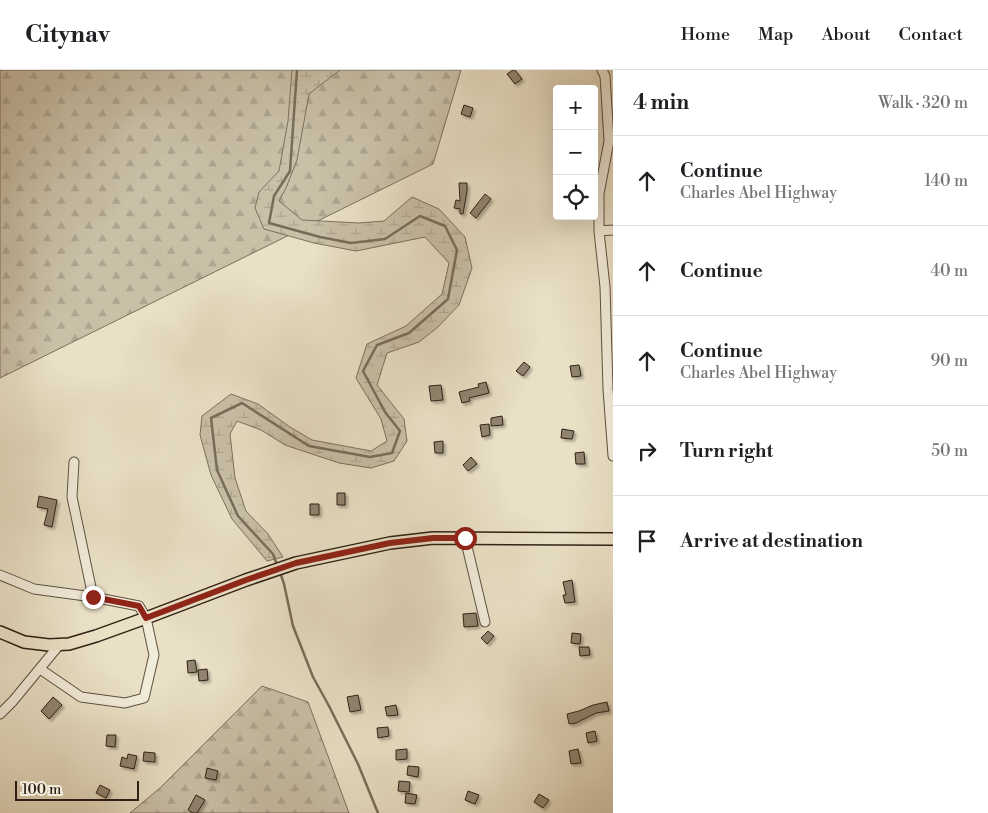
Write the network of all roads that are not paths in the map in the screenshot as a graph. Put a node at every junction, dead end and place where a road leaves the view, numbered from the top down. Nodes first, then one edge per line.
1 (602, 70) edge
2 (611, 141) edge
3 (599, 230) junction
4 (613, 230) edge
5 (613, 456) edge
6 (74, 462) dead end
7 (465, 538) junction
8 (613, 539) edge
9 (0, 575) edge
10 (93, 597) junction
11 (146, 618) junction
12 (486, 622) dead end
13 (0, 632) edge
14 (60, 644) junction
15 (40, 669) junction
16 (0, 714) edge

1 - 2 street
2 - 3 street
3 - 4 street
3 - 5 street
6 - 10 street
7 - 8 main road
7 - 11 main road
7 - 12 street
9 - 10 street
10 - 11 street
11 - 14 main road
11 - 15 street
13 - 14 main road
14 - 15 street
15 - 16 street

